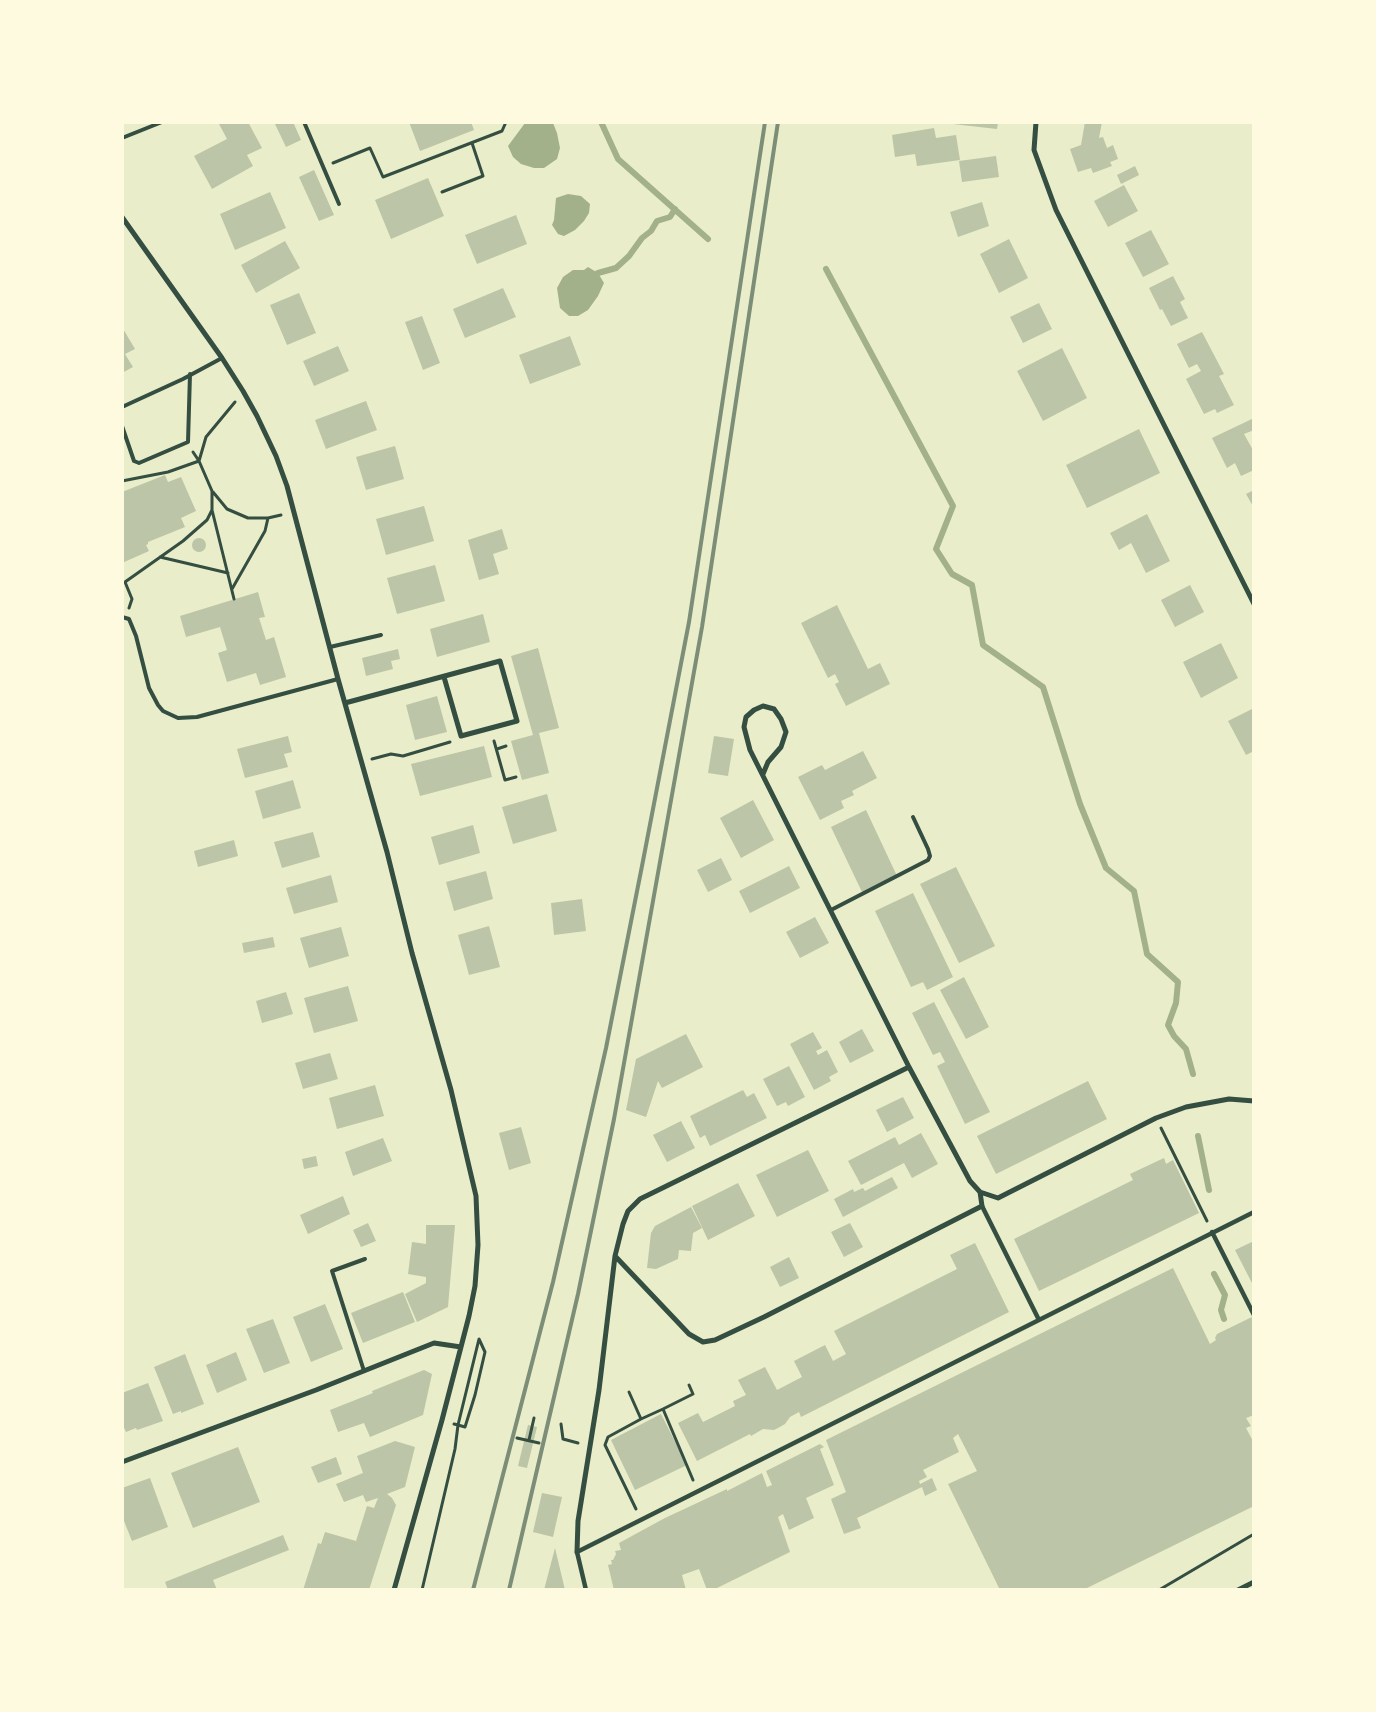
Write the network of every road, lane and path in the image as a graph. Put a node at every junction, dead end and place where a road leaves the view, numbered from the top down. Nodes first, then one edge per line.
1 (162, 122) edge
2 (304, 122) edge
3 (506, 122) edge
4 (1036, 122) edge
5 (122, 138) edge
6 (472, 143) junction
7 (324, 167) junction
8 (442, 192) dead end
9 (339, 204) dead end
10 (122, 217) edge
11 (222, 358) junction
12 (190, 374) junction
13 (243, 392) junction
14 (122, 407) edge
15 (122, 426) edge
16 (188, 442) junction
17 (199, 461) junction
18 (122, 481) edge
19 (212, 491) junction
20 (212, 510) junction
21 (295, 512) junction
22 (268, 518) junction
23 (160, 556) junction
24 (228, 573) junction
25 (232, 590) junction
26 (234, 599) dead end
27 (1254, 604) edge
28 (124, 618) edge
29 (381, 635) dead end
30 (330, 647) junction
31 (444, 676) junction
32 (338, 678) junction
33 (345, 703) junction
34 (491, 728) junction
35 (462, 736) junction
36 (506, 746) dead end
37 (497, 749) junction
38 (362, 762) junction
39 (763, 774) junction
40 (516, 777) dead end
41 (913, 817) dead end
42 (831, 910) junction
43 (909, 1067) junction
44 (1254, 1101) edge
45 (1156, 1118) junction
46 (980, 1192) junction
47 (982, 1206) junction
48 (1254, 1212) edge
49 (1212, 1232) junction
50 (615, 1256) junction
51 (364, 1258) dead end
52 (1254, 1315) edge
53 (1039, 1320) junction
54 (461, 1347) junction
55 (364, 1371) junction
56 (689, 1385) dead end
57 (628, 1392) dead end
58 (662, 1409) junction
59 (460, 1416) dead end
60 (534, 1418) dead end
61 (641, 1420) junction
62 (561, 1424) dead end
63 (517, 1438) dead end
64 (562, 1439) dead end
65 (529, 1440) junction
66 (539, 1443) dead end
67 (122, 1462) edge
68 (698, 1492) junction
69 (641, 1521) junction
70 (1254, 1534) edge
71 (577, 1552) junction
72 (1254, 1582) edge
73 (394, 1590) edge
74 (422, 1590) edge
75 (586, 1590) edge
76 (1159, 1590) edge
77 (1238, 1590) edge

1 - 5 lane
2 - 7 lane
3 - 6 path
4 - 27 street
6 - 7 path
6 - 8 path
7 - 9 lane
10 - 11 street
11 - 12 lane
11 - 13 street
12 - 14 lane
12 - 16 lane
13 - 17 path
13 - 21 street
15 - 16 lane
16 - 17 path
17 - 18 path
17 - 19 path
19 - 20 path
19 - 22 path
20 - 23 path
20 - 24 path
21 - 22 path
21 - 30 street
22 - 25 path
23 - 24 path
23 - 28 path
24 - 25 path
25 - 26 path
28 - 32 lane
29 - 30 lane
30 - 32 street
31 - 33 street
31 - 34 street
31 - 35 street
32 - 33 street
33 - 38 street
34 - 35 street
34 - 37 path
35 - 38 path
36 - 37 path
37 - 40 path
38 - 54 street
39 - 39 street
39 - 42 street
41 - 42 lane
42 - 43 street
43 - 46 street
43 - 50 street
44 - 45 street
45 - 46 street
45 - 49 path
46 - 47 street
47 - 50 street
47 - 53 street
48 - 49 street
49 - 52 street
49 - 53 street
50 - 71 street
51 - 55 lane
53 - 68 street
54 - 55 street
54 - 73 street
55 - 67 street
56 - 58 path
57 - 61 path
58 - 61 path
58 - 68 path
59 - 74 path
60 - 65 path
61 - 69 path
62 - 64 path
63 - 65 path
65 - 66 path
68 - 69 street
69 - 71 street
70 - 76 path
71 - 75 street
72 - 77 street

